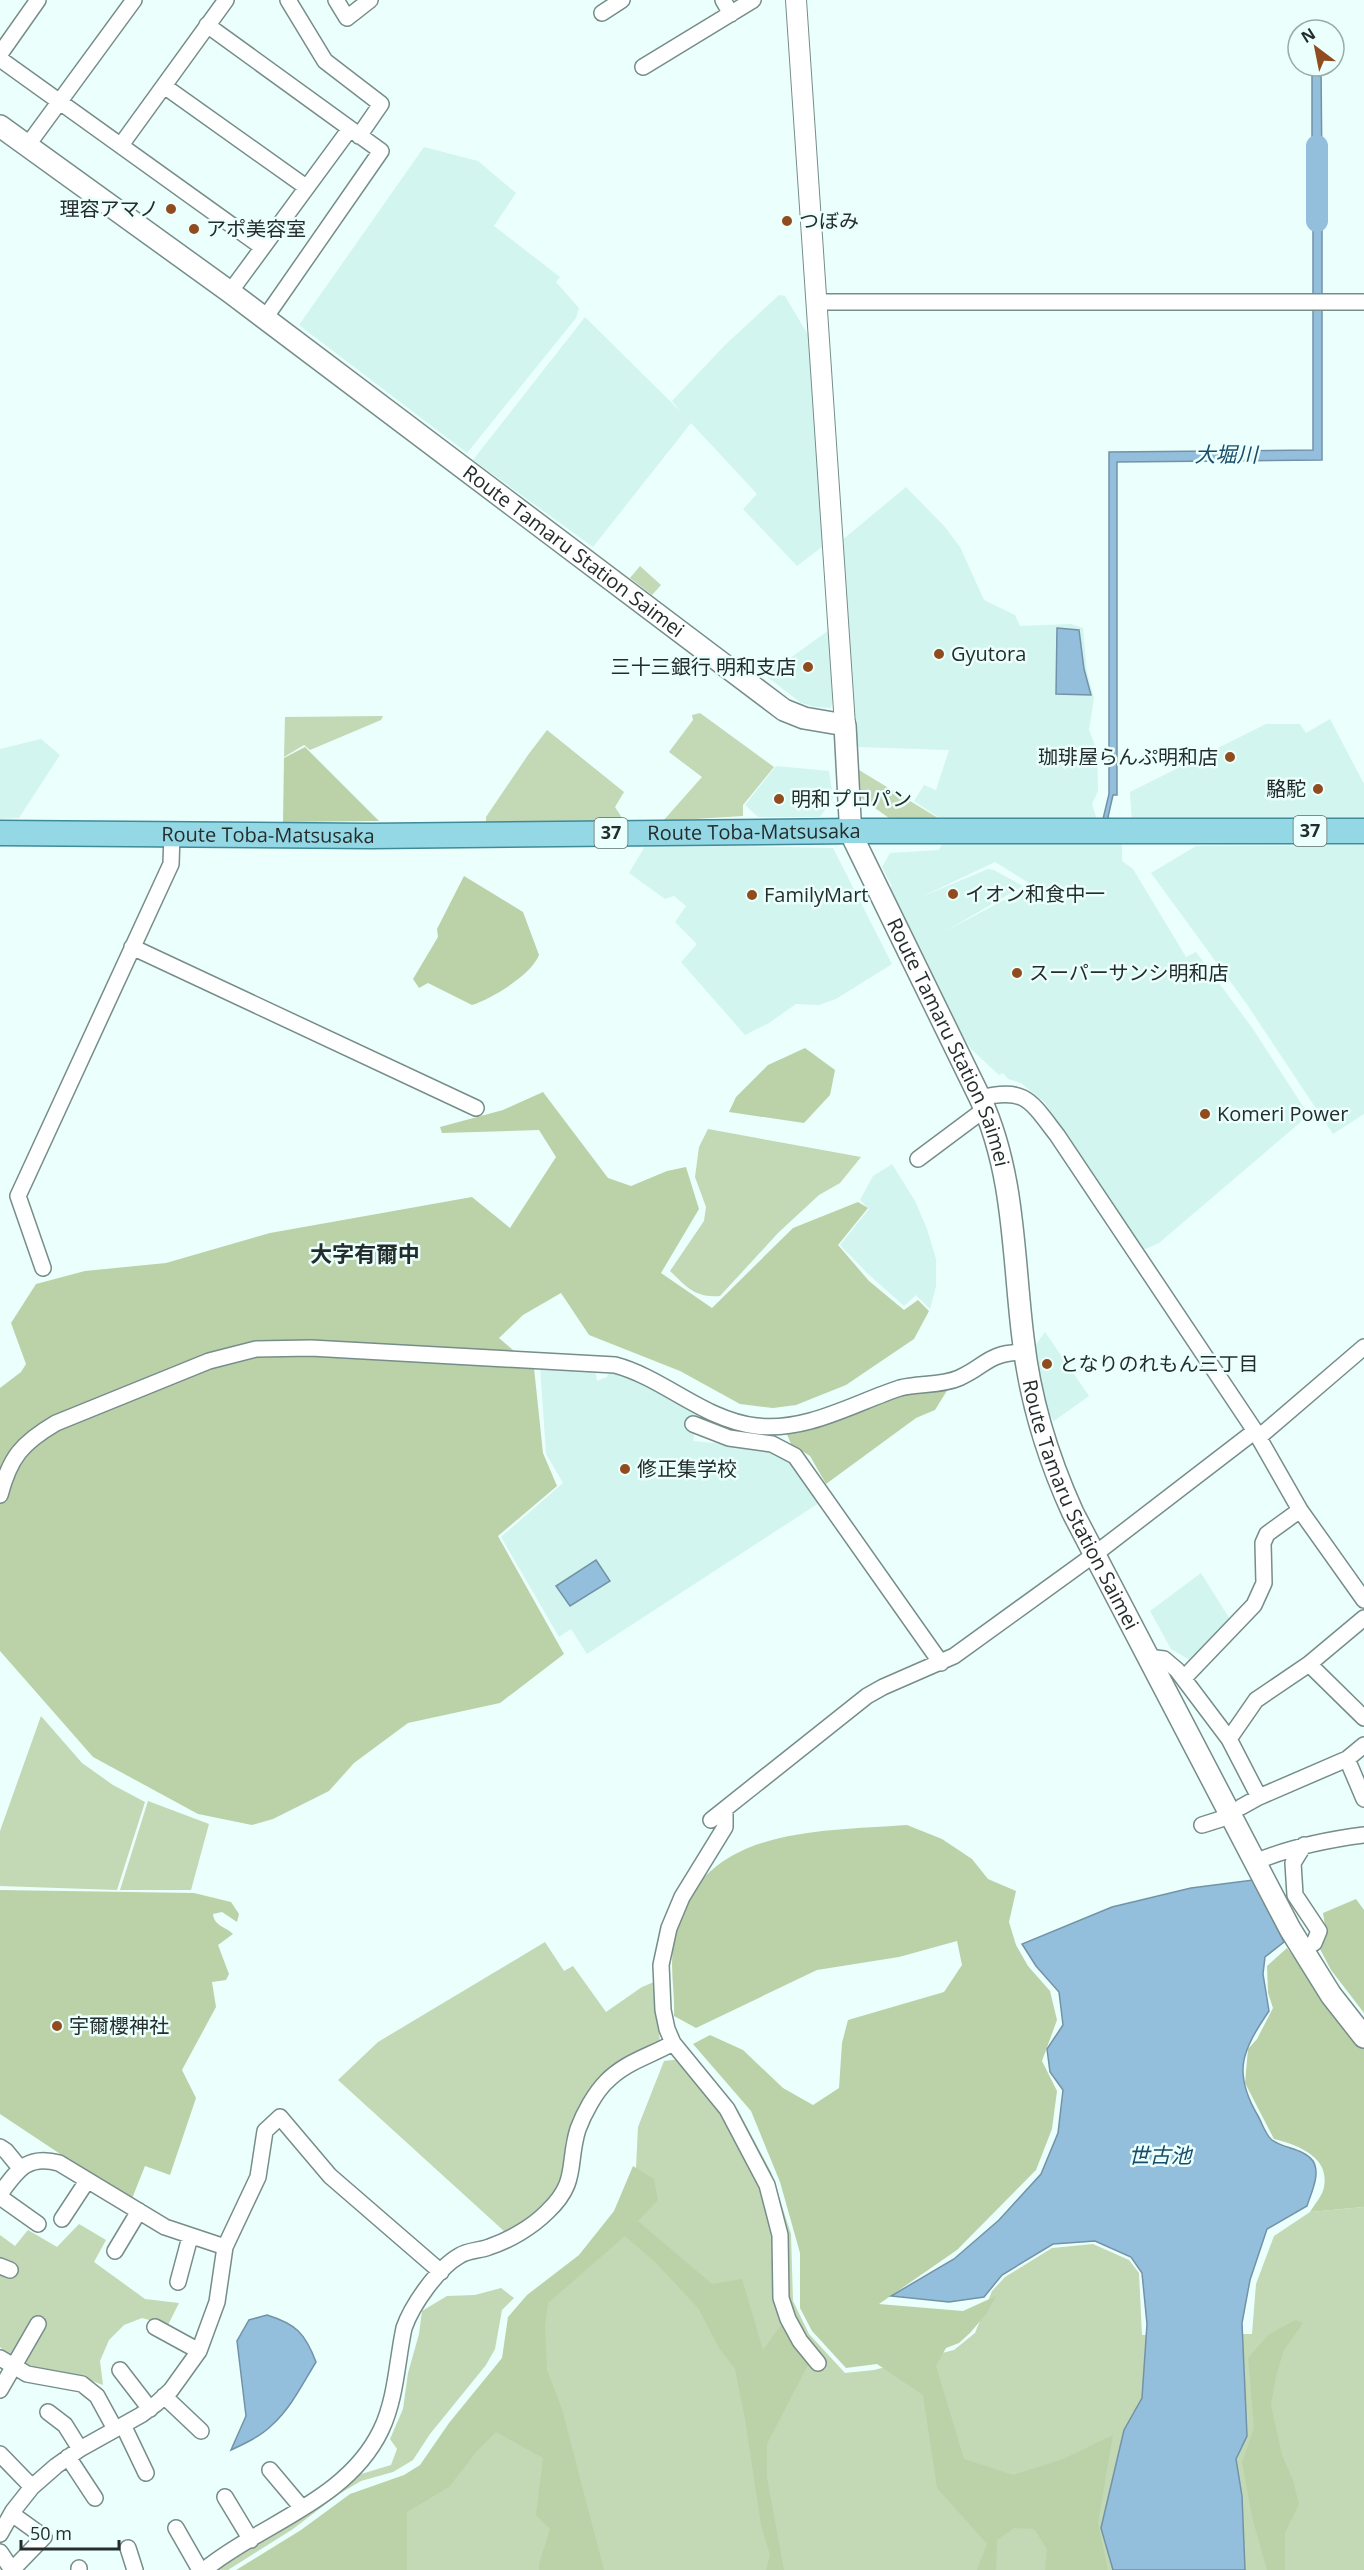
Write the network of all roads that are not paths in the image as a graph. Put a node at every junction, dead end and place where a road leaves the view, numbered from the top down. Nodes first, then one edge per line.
1 (38, 0) edge
2 (134, 0) edge
3 (226, 0) edge
4 (288, 0) edge
5 (336, 0) edge
6 (370, 0) edge
7 (622, 0) edge
8 (723, 0) edge
9 (753, 0) edge
10 (796, 0) edge
11 (602, 13) dead end
12 (731, 14) junction
13 (207, 26) junction
14 (0, 54) edge
15 (0, 59) edge
16 (644, 67) dead end
17 (164, 86) junction
18 (61, 102) junction
19 (0, 126) edge
20 (354, 133) junction
21 (121, 145) junction
22 (27, 146) junction
23 (306, 187) junction
24 (262, 247) junction
25 (230, 292) junction
26 (818, 302) junction
27 (1364, 302) edge
28 (265, 318) junction
29 (845, 725) junction
30 (851, 831) junction
31 (1364, 831) edge
32 (0, 832) edge
33 (172, 834) junction
34 (132, 947) junction
35 (983, 1104) junction
36 (476, 1108) dead end
37 (918, 1159) dead end
38 (43, 1268) dead end
39 (1364, 1347) edge
40 (1024, 1352) junction
41 (693, 1424) dead end
42 (1257, 1434) junction
43 (0, 1495) edge
44 (1300, 1510) junction
45 (1095, 1554) junction
46 (1364, 1600) edge
47 (1364, 1618) edge
48 (1148, 1657) junction
49 (941, 1663) junction
50 (1310, 1664) junction
51 (1184, 1678) junction
52 (1364, 1718) edge
53 (1229, 1739) junction
54 (1364, 1745) edge
55 (1347, 1759) junction
56 (1259, 1797) junction
57 (1364, 1799) edge
58 (1241, 1808) dead end
59 (725, 1809) junction
60 (1221, 1819) dead end
61 (711, 1820) dead end
62 (1202, 1825) dead end
63 (1364, 1835) edge
64 (1304, 1845) junction
65 (1255, 1863) junction
66 (1301, 1950) junction
67 (1364, 2037) edge
68 (673, 2043) junction
69 (0, 2147) edge
70 (20, 2168) junction
71 (87, 2181) junction
72 (0, 2195) edge
73 (139, 2211) junction
74 (62, 2219) dead end
75 (38, 2223) dead end
76 (190, 2237) junction
77 (225, 2247) junction
78 (115, 2251) dead end
79 (441, 2272) junction
80 (178, 2282) dead end
81 (38, 2324) dead end
82 (155, 2327) dead end
83 (199, 2351) junction
84 (0, 2358) edge
85 (818, 2363) dead end
86 (13, 2367) junction
87 (120, 2370) dead end
88 (0, 2390) edge
89 (164, 2396) junction
90 (150, 2409) junction
91 (48, 2412) dead end
92 (119, 2427) junction
93 (201, 2431) dead end
94 (74, 2453) junction
95 (0, 2454) edge
96 (270, 2470) dead end
97 (146, 2473) dead end
98 (32, 2487) junction
99 (225, 2497) dead end
100 (95, 2498) dead end
101 (302, 2508) junction
102 (12, 2514) junction
103 (176, 2528) dead end
104 (0, 2534) edge
105 (251, 2540) junction
106 (128, 2548) dead end
107 (0, 2552) edge
108 (12, 2570) edge
109 (135, 2570) edge
110 (202, 2570) edge

1 - 14 street
2 - 18 street
3 - 13 street
4 - 20 street
5 - 6 street
7 - 11 street
8 - 12 street
9 - 12 street
10 - 26 street
12 - 16 street
13 - 17 street
13 - 20 street
15 - 18 street
17 - 21 street
17 - 23 street
18 - 21 street
18 - 22 street
19 - 22 main road, Route Tamaru Station Saimei
20 - 23 street
20 - 28 street
21 - 24 street
22 - 25 main road, Route Tamaru Station Saimei
23 - 24 street
24 - 25 street
25 - 28 main road, Route Tamaru Station Saimei
26 - 27 street
26 - 29 street
28 - 29 main road, Route Tamaru Station Saimei
29 - 30 main road, Route Tamaru Station Saimei
30 - 31 main road, Route Toba-Matsusaka / 37
30 - 33 main road, Route Toba-Matsusaka / 37
30 - 35 main road, Route Tamaru Station Saimei
32 - 33 main road, Route Toba-Matsusaka / 37
33 - 34 street
34 - 36 street
34 - 38 street
35 - 37 street
35 - 40 main road, Route Tamaru Station Saimei
35 - 42 street
39 - 42 street
40 - 43 street
40 - 45 main road, Route Tamaru Station Saimei
41 - 49 street
42 - 44 street
42 - 45 street
44 - 46 street
44 - 51 street
45 - 48 main road, Route Tamaru Station Saimei
45 - 49 street
47 - 50 street
48 - 51 street
48 - 65 main road, Route Tamaru Station Saimei
49 - 59 street
50 - 52 street
50 - 53 street
51 - 53 street
53 - 56 street
54 - 55 street
55 - 56 street
55 - 57 street
56 - 58 street
59 - 61 street
59 - 68 street
60 - 62 street
63 - 64 street
64 - 65 street
64 - 66 street
65 - 66 main road, Route Tamaru Station Saimei
66 - 67 main road, Route Tamaru Station Saimei
68 - 79 street
68 - 85 street
69 - 70 street
70 - 71 street
70 - 72 street
71 - 73 street
71 - 74 street
72 - 75 street
73 - 76 street
73 - 78 street
76 - 77 street
76 - 80 street
77 - 79 street
77 - 83 street
79 - 101 street
81 - 86 street
82 - 83 street
83 - 89 street
84 - 86 street
86 - 88 street
86 - 92 street
87 - 90 street
89 - 90 street
89 - 93 street
90 - 92 street
91 - 94 street
92 - 94 street
92 - 97 street
94 - 98 street
94 - 100 street
95 - 98 street
96 - 101 street
98 - 102 street
99 - 105 street
101 - 105 street
102 - 104 street
102 - 108 street
103 - 110 street
105 - 110 street
106 - 109 street
107 - 108 street

